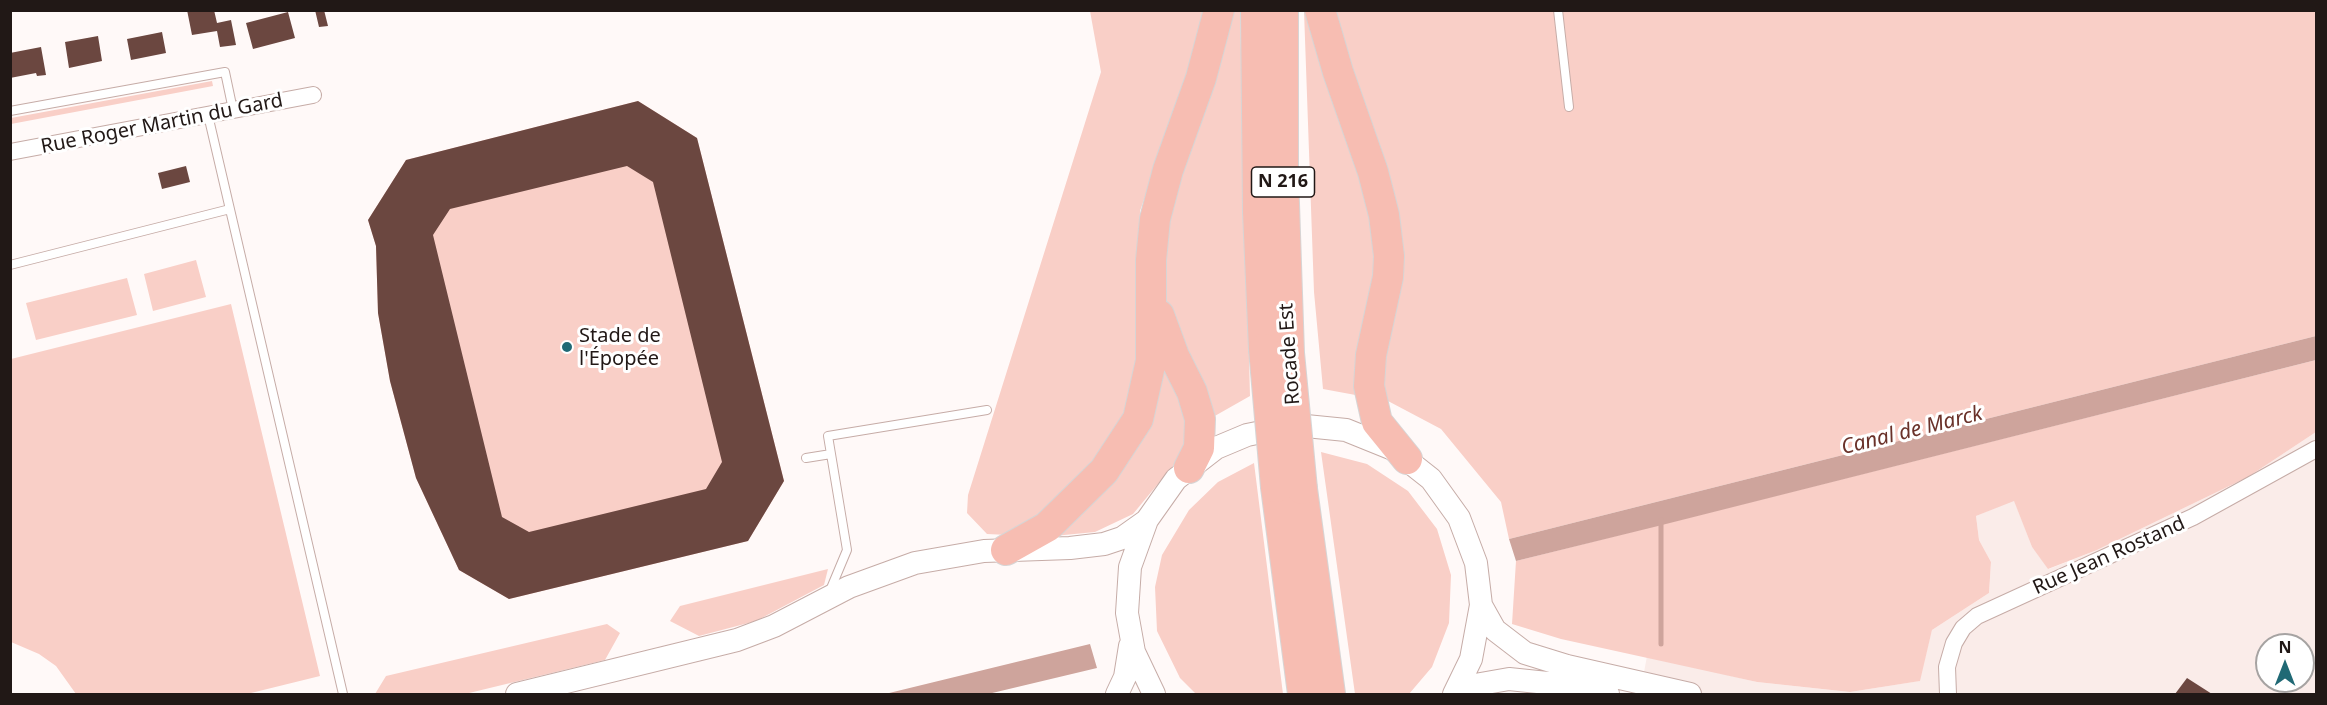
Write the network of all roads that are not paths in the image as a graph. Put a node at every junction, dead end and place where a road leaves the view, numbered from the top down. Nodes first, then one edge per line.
1 (1219, 10) edge
2 (1256, 10) edge
3 (1282, 10) edge
4 (1320, 10) edge
5 (1558, 10) edge
6 (313, 95) dead end
7 (1569, 107) dead end
8 (233, 110) junction
9 (10, 111) edge
10 (208, 115) junction
11 (10, 152) edge
12 (230, 209) junction
13 (10, 265) edge
14 (1153, 286) junction
15 (1277, 351) junction
16 (987, 410) dead end
17 (2316, 449) edge
18 (831, 454) junction
19 (806, 458) dead end
20 (1407, 459) junction
21 (1189, 468) junction
22 (1289, 488) junction
23 (1147, 520) junction
24 (1006, 550) junction
25 (826, 598) junction
26 (1481, 605) junction
27 (1131, 639) junction
28 (343, 694) edge
29 (517, 694) edge
30 (1117, 694) edge
31 (1154, 694) edge
32 (1303, 694) edge
33 (1330, 694) edge
34 (1455, 694) edge
35 (1608, 694) edge
36 (1690, 694) edge
37 (1948, 694) edge

1 - 14 highway
2 - 15 highway, Rocade Est / N 216
3 - 15 highway, Rocade Est / N 216
4 - 20 highway
5 - 7 lane
6 - 8 street, Rue Roger Martin du Gard
8 - 9 lane
8 - 10 street, Rue Roger Martin du Gard
10 - 11 street, Rue Roger Martin du Gard
10 - 12 lane
12 - 13 lane
12 - 28 lane
14 - 21 highway
14 - 24 highway
15 - 22 highway, Rocade Est / N 216, bridge
16 - 18 lane
17 - 37 street, Rue Jean Rostand
18 - 19 lane
18 - 25 lane
20 - 21 main road
20 - 26 main road
21 - 23 main road
22 - 32 highway, Rocade Est / N 216
22 - 33 highway, Rocade Est / N 216
23 - 24 main road
23 - 27 main road
24 - 25 main road
25 - 29 main road
26 - 34 main road
26 - 36 main road
27 - 30 main road
27 - 31 main road
34 - 35 main road

